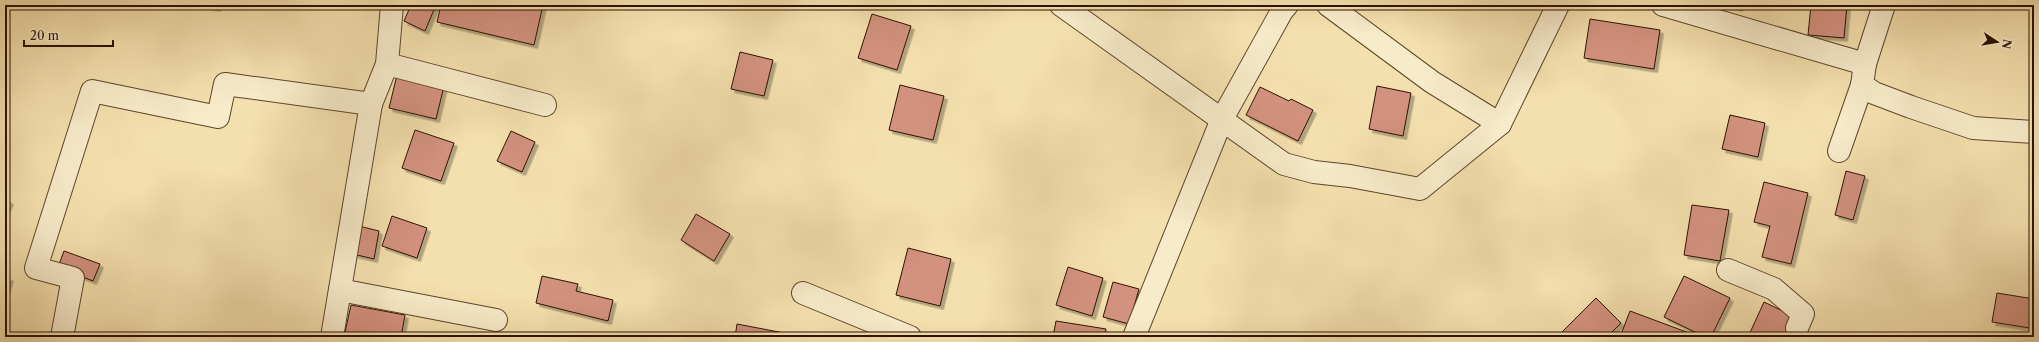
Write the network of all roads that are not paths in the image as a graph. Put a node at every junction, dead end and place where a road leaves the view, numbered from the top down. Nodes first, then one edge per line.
1 (392, 5) edge
2 (1061, 5) edge
3 (1287, 5) edge
4 (1328, 5) edge
5 (1558, 5) edge
6 (1663, 5) edge
7 (1884, 5) edge
8 (387, 64) junction
9 (1863, 75) junction
10 (371, 104) junction
11 (545, 105) dead end
12 (1222, 119) junction
13 (1500, 124) junction
14 (2034, 132) edge
15 (1839, 151) dead end
16 (1728, 270) dead end
17 (340, 290) junction
18 (803, 293) dead end
19 (496, 320) dead end
20 (1799, 334) edge
21 (62, 337) edge
22 (332, 337) edge
23 (910, 337) edge
24 (1134, 337) edge

1 - 8 street
2 - 12 street
3 - 12 street
4 - 13 street
5 - 13 street
6 - 9 street
7 - 9 street
8 - 10 street
8 - 11 street
9 - 14 street
9 - 15 street
10 - 17 street
10 - 21 street
12 - 13 street
12 - 24 street
16 - 20 street
17 - 19 street
17 - 22 street
18 - 23 street

